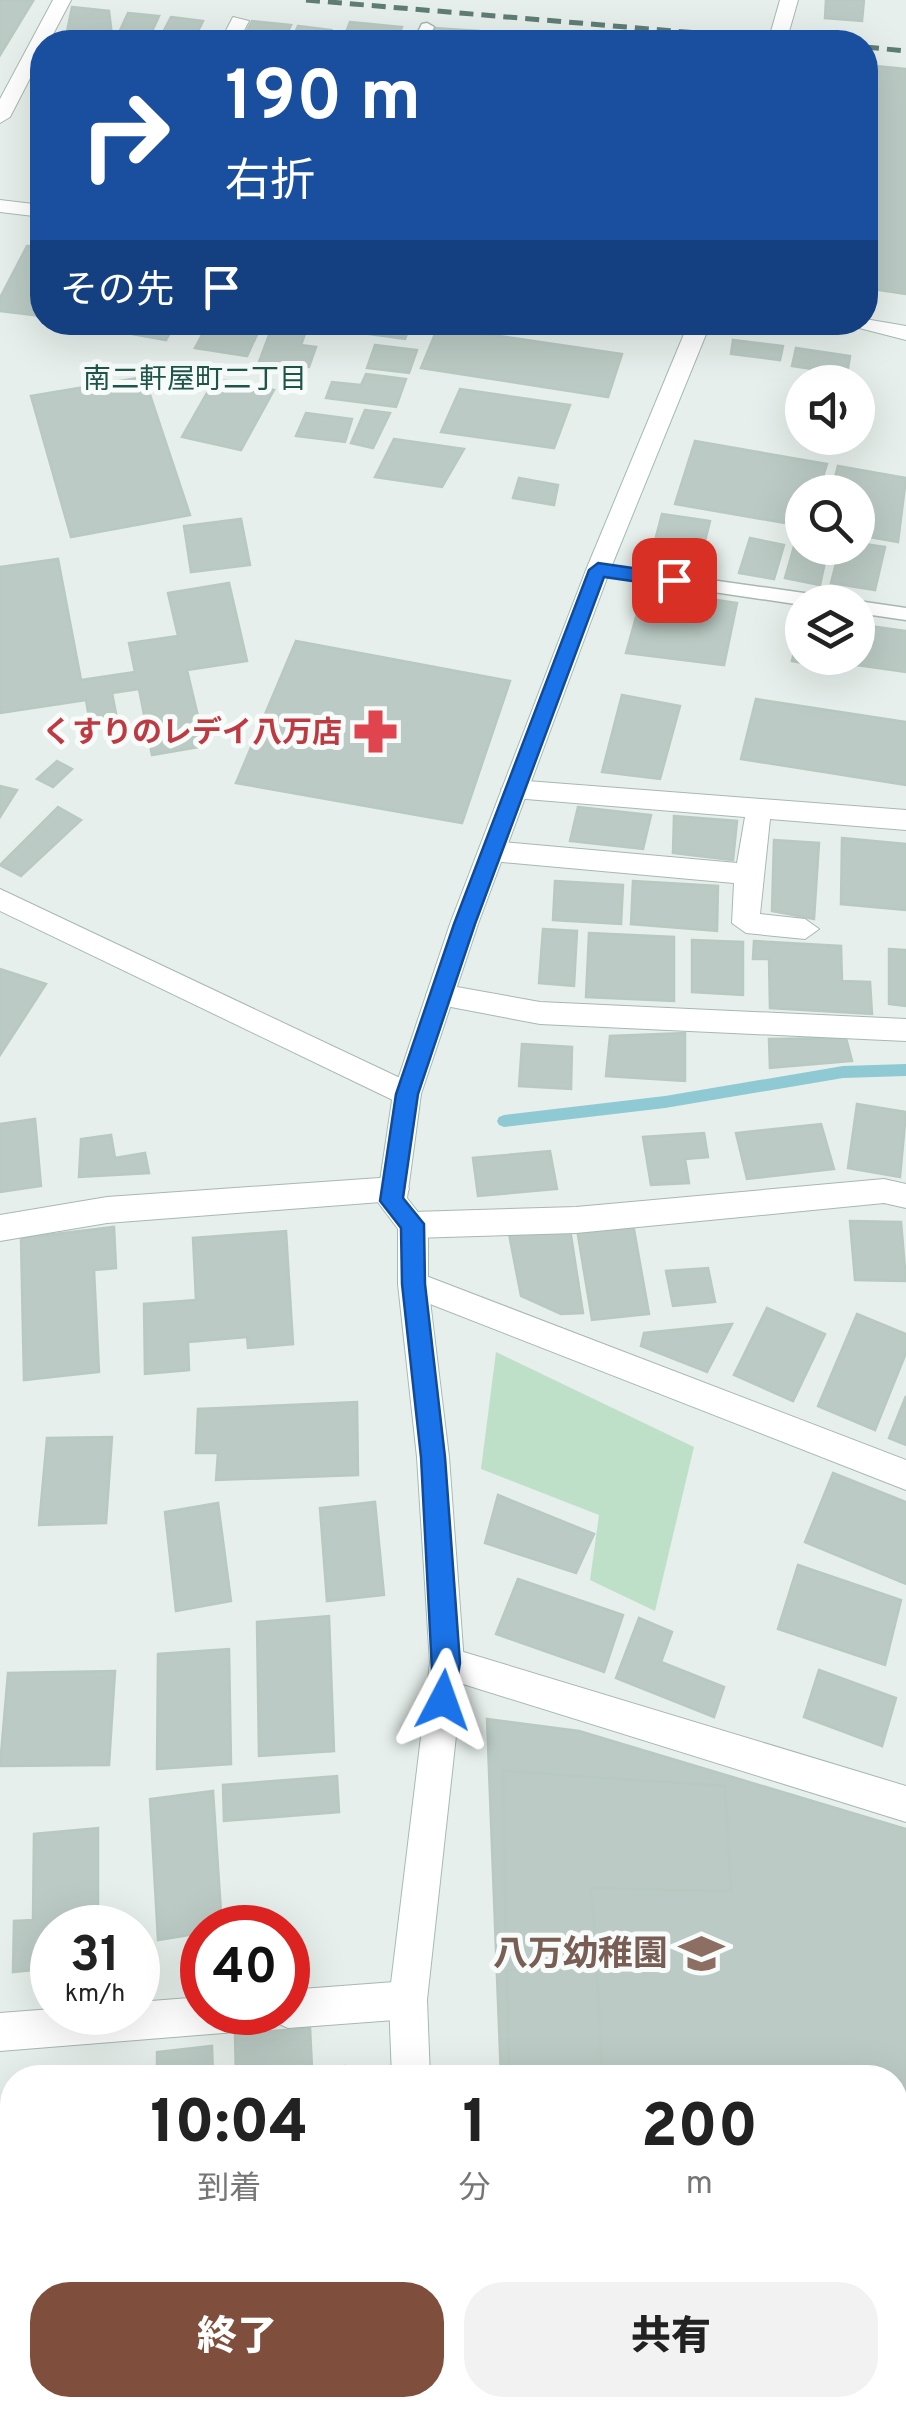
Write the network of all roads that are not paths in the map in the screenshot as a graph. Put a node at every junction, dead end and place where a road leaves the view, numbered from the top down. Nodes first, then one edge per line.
1 (62, 0) edge
2 (789, 0) edge
3 (240, 21) dead end
4 (426, 27) dead end
5 (46, 30) edge
6 (235, 30) edge
7 (425, 30) edge
8 (780, 30) edge
9 (30, 60) edge
10 (0, 117) edge
11 (0, 206) edge
12 (30, 210) edge
13 (878, 328) edge
14 (906, 333) edge
15 (695, 335) edge
16 (598, 570) junction
17 (785, 596) edge
18 (875, 609) edge
19 (906, 614) edge
20 (514, 789) junction
21 (759, 808) junction
22 (906, 820) edge
23 (492, 851) junction
24 (748, 874) junction
25 (0, 900) edge
26 (805, 930) dead end
27 (440, 994) junction
28 (906, 1030) edge
29 (407, 1094) junction
30 (394, 1189) junction
31 (906, 1196) edge
32 (413, 1224) junction
33 (0, 1228) edge
34 (413, 1284) junction
35 (906, 1475) edge
36 (447, 1663) junction
37 (906, 1804) edge
38 (408, 2000) junction
39 (310, 2007) edge
40 (180, 2017) edge
41 (0, 2032) edge
42 (410, 2065) edge

1 - 5 street
2 - 8 street
3 - 6 street
4 - 7 lane
9 - 10 street
11 - 12 street
13 - 14 street
15 - 16 street
16 - 17 lane
16 - 20 street
18 - 19 lane
20 - 21 street
20 - 23 street
21 - 22 street
21 - 24 street
23 - 24 street
23 - 27 street
24 - 26 street
25 - 29 street
27 - 28 street
27 - 29 street
29 - 30 street
30 - 32 street
30 - 33 street
31 - 32 street
32 - 34 street
34 - 35 street
34 - 36 street
36 - 37 street
36 - 38 street
38 - 39 street
38 - 42 street
40 - 41 street

